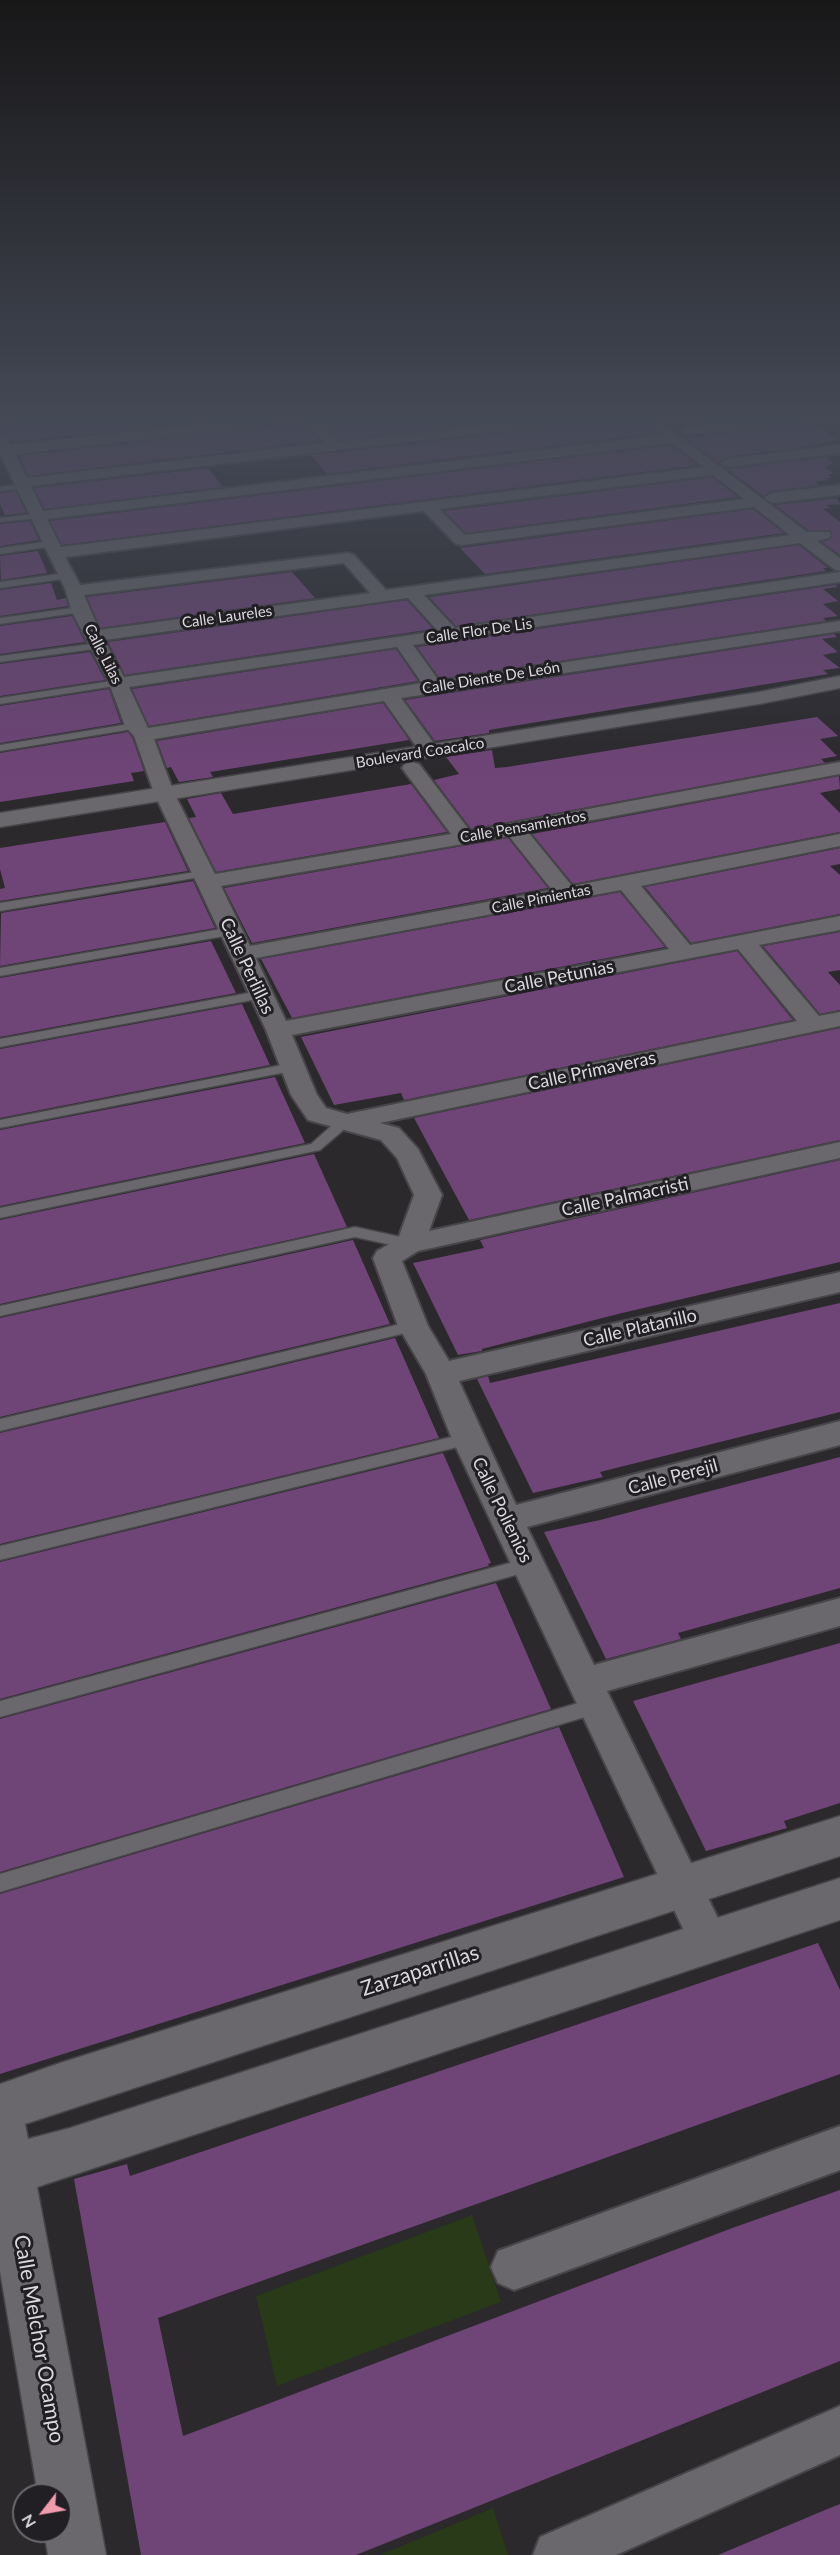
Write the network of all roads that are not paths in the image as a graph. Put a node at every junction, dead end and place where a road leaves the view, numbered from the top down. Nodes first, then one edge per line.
1 (49, 541) edge
2 (121, 541) edge
3 (764, 541) edge
4 (820, 541) edge
5 (53, 549) junction
6 (0, 551) edge
7 (840, 566) edge
8 (840, 577) edge
9 (70, 584) junction
10 (0, 585) edge
11 (412, 592) junction
12 (382, 596) junction
13 (80, 610) junction
14 (0, 621) edge
15 (840, 626) edge
16 (451, 635) junction
17 (96, 641) junction
18 (402, 642) junction
19 (0, 659) edge
20 (840, 682) edge
21 (118, 683) junction
22 (434, 687) junction
23 (389, 694) junction
24 (0, 701) edge
25 (840, 703) edge
26 (139, 730) junction
27 (0, 748) edge
28 (430, 752) junction
29 (412, 768) junction
30 (840, 768) edge
31 (167, 800) junction
32 (0, 820) edge
33 (514, 829) junction
34 (0, 836) edge
35 (465, 838) junction
36 (840, 840) edge
37 (204, 878) junction
38 (627, 883) junction
39 (567, 894) junction
40 (0, 907) edge
41 (840, 923) edge
42 (232, 931) junction
43 (745, 943) junction
44 (242, 954) junction
45 (685, 954) junction
46 (0, 972) edge
47 (259, 995) junction
48 (840, 1019) edge
49 (814, 1025) junction
50 (278, 1030) junction
51 (0, 1043) edge
52 (292, 1066) junction
53 (344, 1123) junction
54 (0, 1124) edge
55 (840, 1150) edge
56 (0, 1213) edge
57 (410, 1244) junction
58 (840, 1282) edge
59 (0, 1311) edge
60 (413, 1326) junction
61 (441, 1374) junction
62 (0, 1425) edge
63 (840, 1433) edge
64 (468, 1439) junction
65 (507, 1520) junction
66 (0, 1553) edge
67 (528, 1565) junction
68 (840, 1612) edge
69 (590, 1694) junction
70 (0, 1709) edge
71 (840, 1836) edge
72 (0, 1883) edge
73 (684, 1886) junction
74 (840, 1899) edge
75 (709, 1941) junction
76 (0, 2109) edge
77 (840, 2148) edge
78 (3, 2152) edge
79 (514, 2267) dead end
80 (840, 2430) edge
81 (77, 2555) edge
82 (558, 2555) edge

1 - 5 street, Calle Lilas
2 - 5 street
3 - 11 street, Calle Laureles
4 - 7 street
5 - 6 lane
5 - 9 street, Calle Lilas
8 - 16 street, Calle Flor De Lis
9 - 10 lane
9 - 12 street
9 - 13 street, Calle Lilas
11 - 12 street, Calle Laureles
11 - 16 street
12 - 17 street, Calle Laureles
13 - 14 lane
13 - 17 street, Calle Lilas
15 - 22 street, Calle Diente De León
16 - 18 street, Calle Flor De Lis
17 - 19 lane
17 - 21 street, Calle Lilas
18 - 21 street, Calle Flor De Lis
18 - 22 street
20 - 28 main road, Boulevard Coacalco
21 - 24 lane
21 - 26 street, Calle Lilas
22 - 23 street, Calle Diente De León
23 - 26 street, Calle Diente De León
23 - 28 street
25 - 29 main road, Boulevard Coacalco
26 - 27 lane
26 - 31 street, Calle Lilas
28 - 31 main road, Boulevard Coacalco
29 - 31 main road, Boulevard Coacalco
29 - 35 street
30 - 33 street, Calle Pensamientos
31 - 32 main road, Boulevard Coacalco
31 - 34 main road, Boulevard Coacalco
31 - 37 street, Calle Perlillas
33 - 35 street, Calle Pensamientos
33 - 39 street
35 - 37 street, Calle Pensamientos
36 - 38 street, Calle Pimientas
37 - 40 lane
37 - 42 street, Calle Perlillas
38 - 39 street, Calle Pimientas
38 - 45 street
39 - 44 street, Calle Pimientas
41 - 43 street, Calle Petunias
42 - 44 street, Calle Perlillas
42 - 46 lane
43 - 45 street, Calle Petunias
43 - 49 street
44 - 47 street, Calle Perlillas
45 - 50 street, Calle Petunias
47 - 50 street, Calle Perlillas
47 - 51 lane
48 - 49 street, Calle Primaveras
49 - 53 street, Calle Primaveras
50 - 52 street, Calle Perlillas
52 - 53 street, Calle Perlillas
52 - 54 lane
53 - 56 lane
53 - 57 street
55 - 57 street, Calle Palmacristi
57 - 59 lane
57 - 60 street, Calle Polienios
58 - 61 street, Calle Platanillo
60 - 61 street, Calle Polienios
60 - 62 lane
61 - 64 street, Calle Polienios
63 - 65 street, Calle Perejil
64 - 65 street, Calle Polienios
64 - 66 lane
65 - 67 street, Calle Polienios
67 - 69 street, Calle Polienios
67 - 70 lane
68 - 69 street
69 - 72 lane
69 - 73 street, Calle Polienios
71 - 73 main road, Zarzaparrillas
73 - 75 street, Calle Polienios
73 - 76 main road, Zarzaparrillas
74 - 75 main road
75 - 78 main road
77 - 79 street
78 - 81 main road, Calle Melchor Ocampo
80 - 82 street

